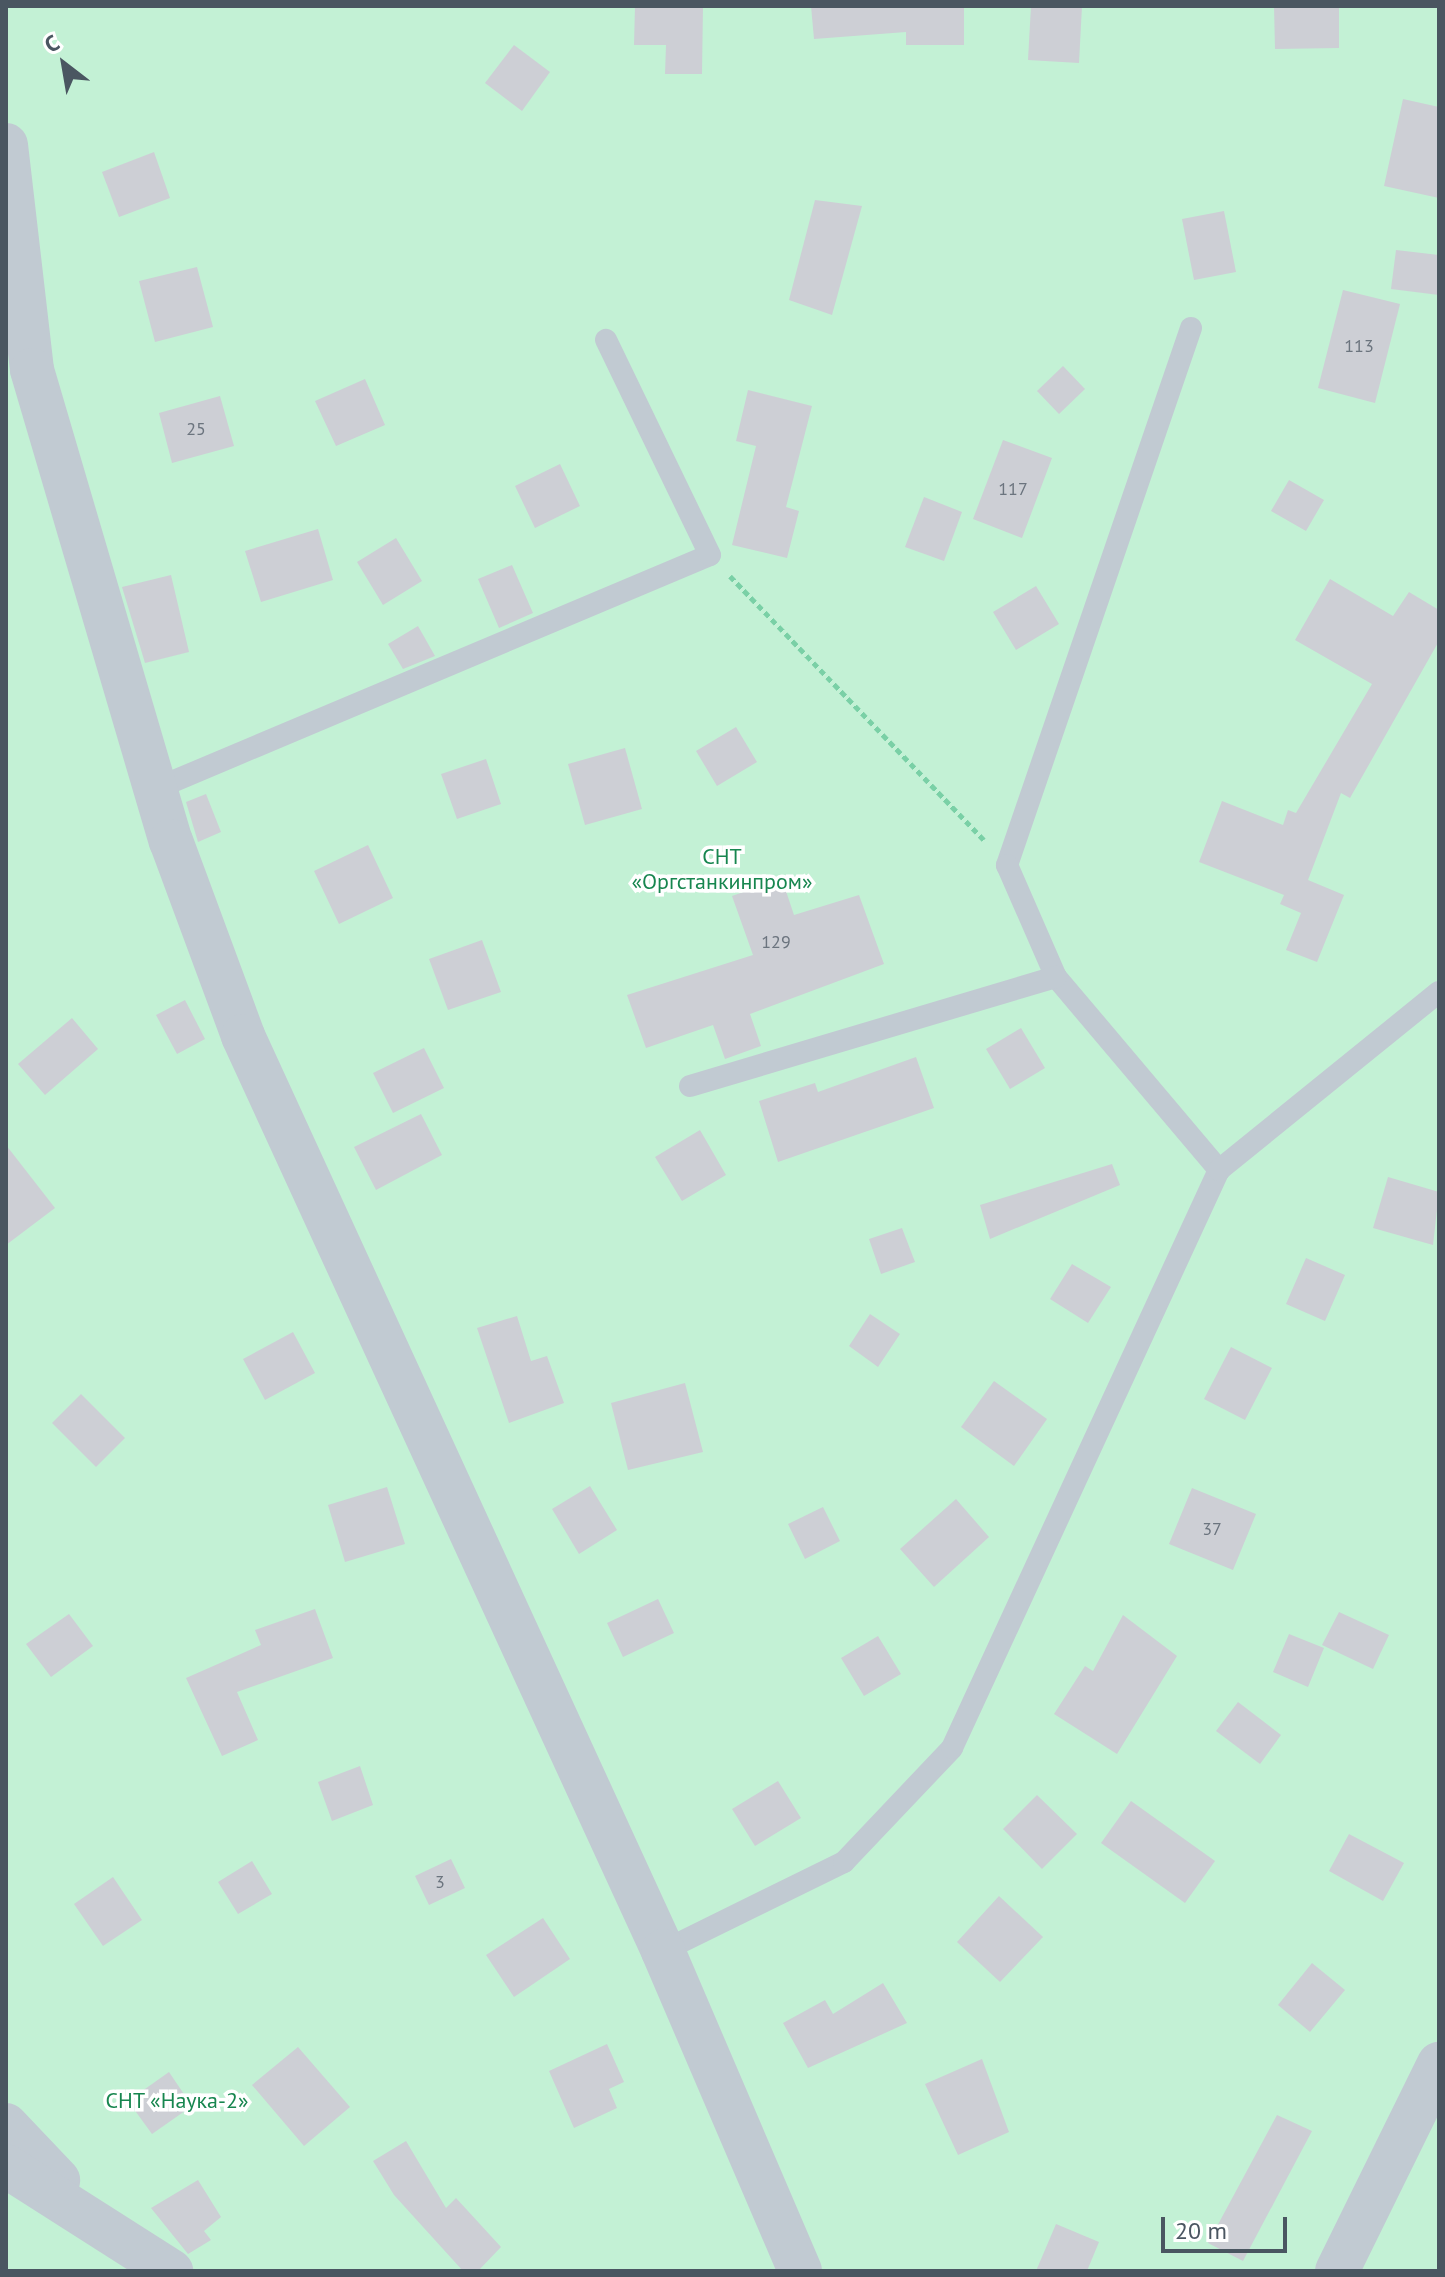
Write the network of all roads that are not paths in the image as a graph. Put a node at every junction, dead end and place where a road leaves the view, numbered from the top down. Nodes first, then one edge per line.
1 (6, 145) edge
2 (1191, 328) dead end
3 (606, 340) dead end
4 (155, 789) junction
5 (1056, 977) junction
6 (1439, 992) edge
7 (690, 1086) dead end
8 (1219, 1170) junction
9 (663, 1951) junction
10 (1439, 2064) edge
11 (6, 2125) edge
12 (6, 2166) edge
13 (101, 2226) junction
14 (171, 2271) edge
15 (800, 2271) edge
16 (1337, 2271) edge

1 - 4 street
2 - 5 lane
3 - 4 lane
4 - 9 street
5 - 7 lane
5 - 8 lane
6 - 8 lane
8 - 9 lane
9 - 15 street
10 - 16 street
11 - 13 street
12 - 13 street
13 - 14 street

